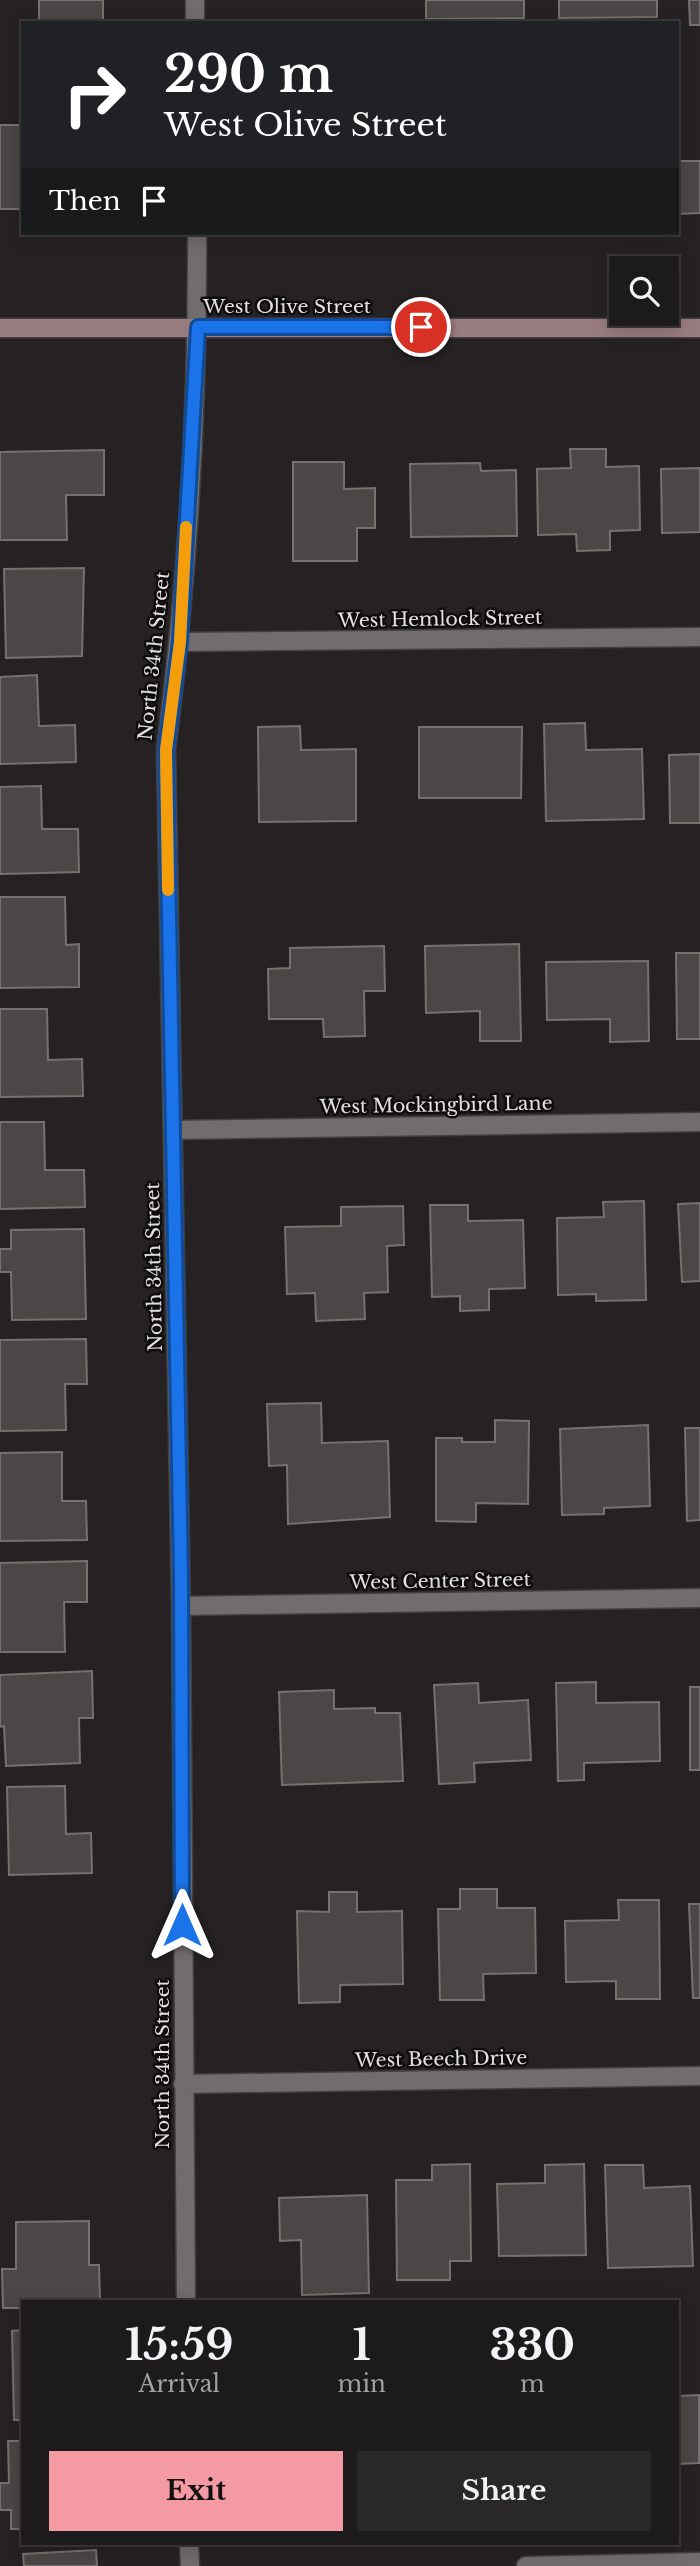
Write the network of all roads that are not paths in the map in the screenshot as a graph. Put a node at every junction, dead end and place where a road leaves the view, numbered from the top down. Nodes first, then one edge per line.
1 (195, 0) edge
2 (195, 21) edge
3 (197, 235) edge
4 (198, 327) junction
5 (0, 328) edge
6 (700, 328) edge
7 (700, 637) edge
8 (180, 642) junction
9 (700, 1122) edge
10 (173, 1130) junction
11 (700, 1598) edge
12 (181, 1606) junction
13 (700, 2076) edge
14 (183, 2084) junction
15 (186, 2300) edge
16 (190, 2545) edge
17 (700, 2562) edge
18 (190, 2566) edge
19 (526, 2566) edge

1 - 2 street
3 - 4 street, North 34th Street
4 - 5 main road, West Olive Street
4 - 6 main road, West Olive Street
4 - 8 street, North 34th Street
7 - 8 street, West Hemlock Street
8 - 10 street, North 34th Street
9 - 10 street, West Mockingbird Lane
10 - 12 street, North 34th Street
11 - 12 street, West Center Street
12 - 14 street, North 34th Street
13 - 14 street, West Beech Drive
14 - 15 street, North 34th Street
16 - 18 street
17 - 19 street

